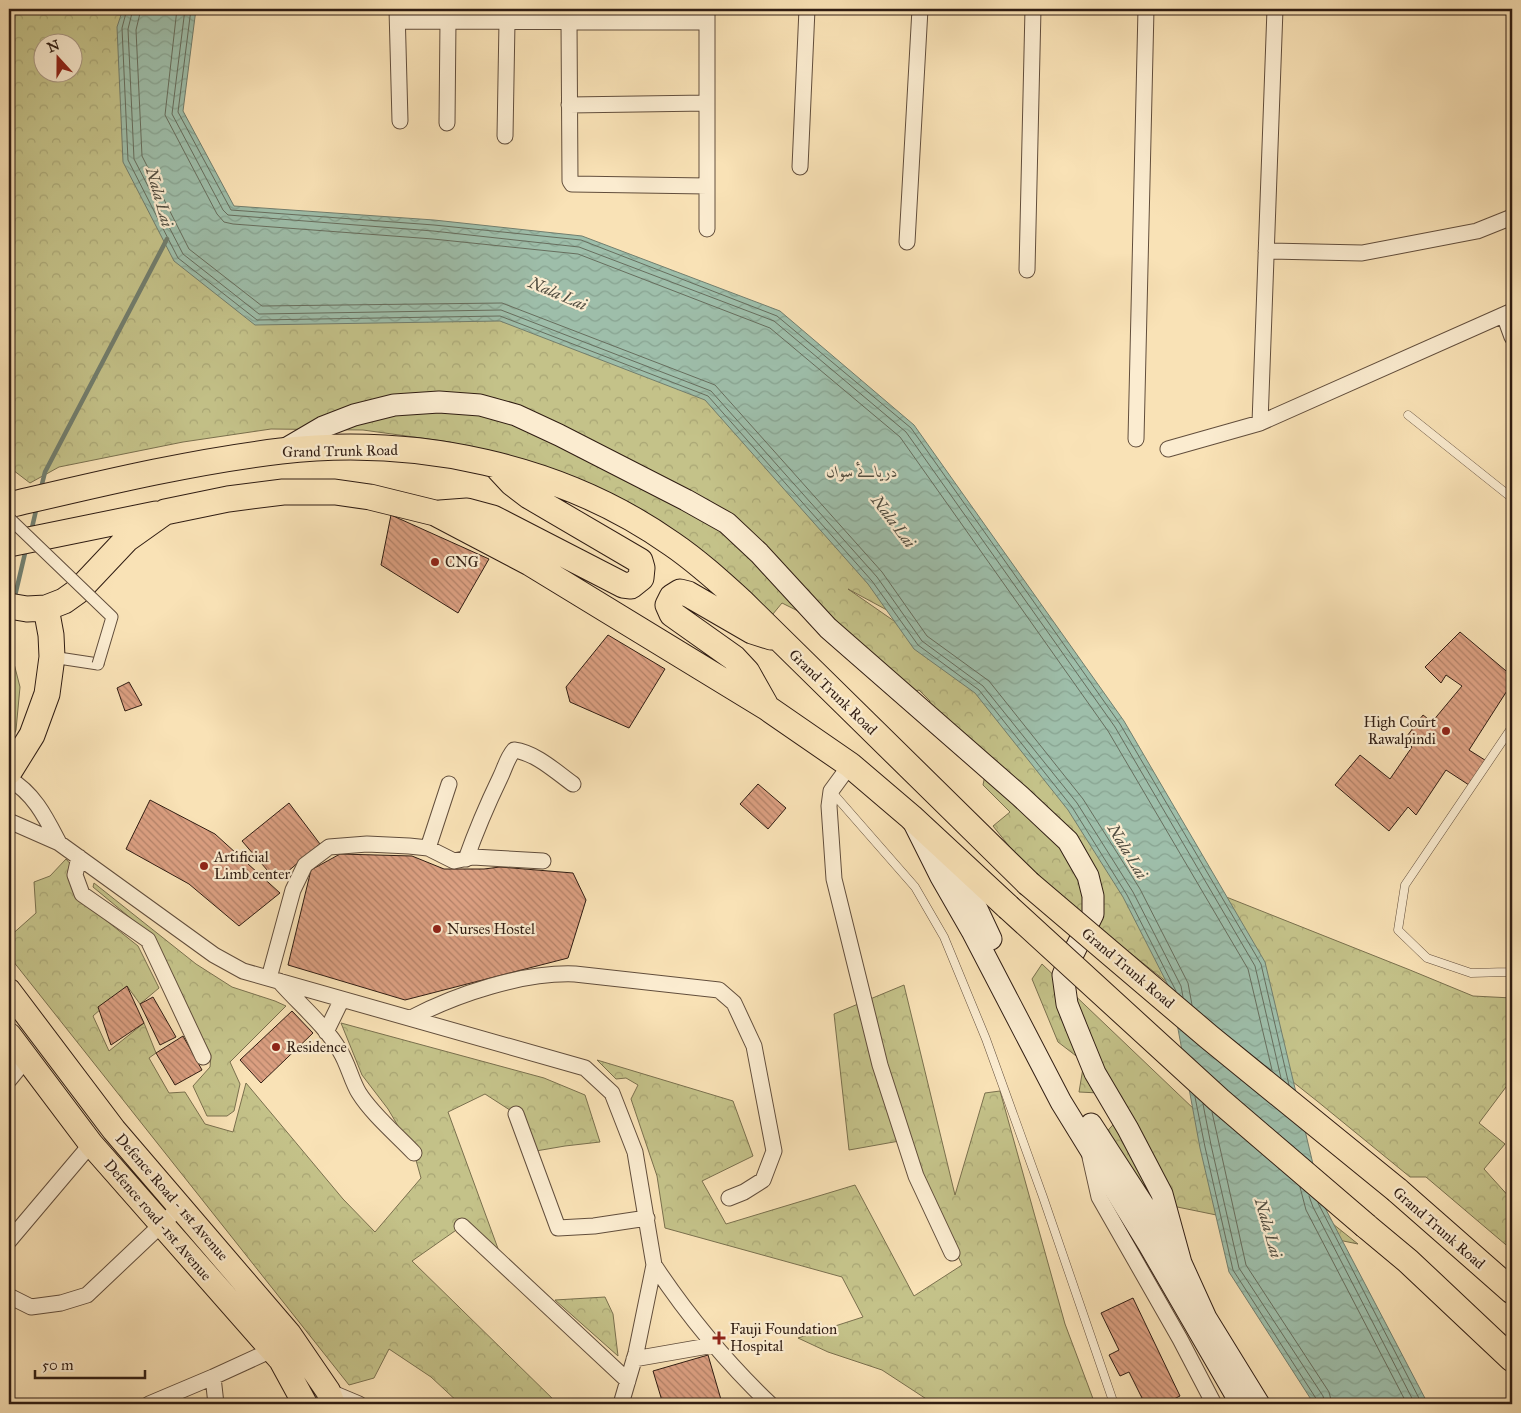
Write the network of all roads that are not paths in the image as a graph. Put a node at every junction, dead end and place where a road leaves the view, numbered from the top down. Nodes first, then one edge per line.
1 (808, 9) edge
2 (920, 9) edge
3 (1033, 9) edge
4 (1146, 9) edge
5 (1275, 9) edge
6 (398, 15) edge
7 (707, 15) edge
8 (448, 21) junction
9 (507, 22) junction
10 (569, 22) junction
11 (707, 103) junction
12 (569, 105) junction
13 (400, 121) dead end
14 (447, 123) dead end
15 (505, 136) dead end
16 (800, 167) dead end
17 (707, 186) junction
18 (1512, 217) edge
19 (707, 229) dead end
20 (907, 242) dead end
21 (1266, 251) junction
22 (1027, 270) dead end
23 (1508, 313) edge
24 (1512, 337) edge
25 (1408, 415) dead end
26 (1260, 423) junction
27 (1136, 439) dead end
28 (1168, 449) dead end
29 (282, 451) junction
30 (496, 465) junction
31 (1512, 498) edge
32 (14, 508) edge
33 (165, 512) junction
34 (435, 513) junction
35 (9, 544) edge
36 (9, 606) edge
37 (46, 608) junction
38 (779, 639) junction
39 (52, 657) junction
40 (766, 706) junction
41 (1512, 727) edge
42 (850, 765) junction
43 (9, 772) edge
44 (9, 779) edge
45 (449, 784) dead end
46 (573, 784) dead end
47 (831, 791) junction
48 (911, 817) junction
49 (9, 821) edge
50 (59, 842) junction
51 (428, 848) junction
52 (951, 853) junction
53 (79, 857) junction
54 (466, 858) junction
55 (543, 861) dead end
56 (1512, 971) edge
57 (274, 980) junction
58 (9, 991) edge
59 (342, 999) junction
60 (410, 1018) junction
61 (326, 1032) junction
62 (9, 1035) edge
63 (203, 1057) dead end
64 (27, 1058) junction
65 (9, 1080) edge
66 (516, 1114) dead end
67 (91, 1144) junction
68 (1087, 1146) junction
69 (414, 1153) dead end
70 (729, 1198) dead end
71 (180, 1207) junction
72 (647, 1218) junction
73 (160, 1224) junction
74 (462, 1226) dead end
75 (9, 1241) edge
76 (952, 1253) dead end
77 (1181, 1263) junction
78 (654, 1265) junction
79 (1512, 1291) edge
80 (9, 1296) edge
81 (714, 1345) junction
82 (272, 1350) junction
83 (634, 1359) junction
84 (1512, 1359) edge
85 (213, 1378) junction
86 (628, 1381) junction
87 (331, 1398) edge
88 (148, 1404) edge
89 (216, 1404) edge
90 (305, 1404) edge
91 (359, 1404) edge
92 (621, 1404) edge
93 (770, 1404) edge
94 (1114, 1404) edge
95 (1214, 1404) edge
96 (1241, 1404) edge
97 (1259, 1404) edge

1 - 16 street
2 - 20 street
3 - 22 street
4 - 27 street
5 - 21 street
6 - 8 street
6 - 13 street
7 - 10 street
7 - 11 street
8 - 9 street
8 - 14 street
9 - 10 street
9 - 15 street
10 - 12 street
11 - 12 street
11 - 17 street
12 - 17 street
17 - 19 street
18 - 21 street
21 - 26 street
23 - 24 street
23 - 26 street
25 - 31 lane
26 - 28 street
29 - 30 highway, Grand Trunk Road
29 - 32 highway, Grand Trunk Road
29 - 77 main road
30 - 34 highway
30 - 38 highway, Grand Trunk Road
32 - 39 street, bridge
33 - 34 highway
33 - 35 highway
33 - 37 highway
34 - 40 highway
36 - 37 highway
37 - 39 highway
38 - 40 highway
38 - 79 highway, Grand Trunk Road, bridge
39 - 43 highway
40 - 42 highway
41 - 56 lane
42 - 47 street
42 - 48 highway
44 - 50 street
45 - 51 street
46 - 54 street
47 - 76 street
47 - 94 lane
48 - 52 highway
48 - 68 main road
49 - 50 street
50 - 53 street
51 - 54 street
51 - 57 street
52 - 77 main road
52 - 84 highway, bridge
53 - 57 street
53 - 63 street
54 - 55 street
57 - 59 street
57 - 61 street
58 - 71 main road, Defence Road - 1st Avenue
59 - 60 street
59 - 61 street
60 - 70 street
60 - 72 street
61 - 69 street
62 - 64 main road, Defence road -1st Avenue
64 - 65 street
64 - 67 main road, Defence road -1st Avenue
66 - 72 street
67 - 73 main road, Defence road -1st Avenue
67 - 75 street
68 - 95 street
68 - 96 main road
71 - 73 street
71 - 87 main road, Defence Road - 1st Avenue
72 - 78 street
73 - 80 street
73 - 82 main road, Defence road -1st Avenue
74 - 86 street
77 - 97 main road
78 - 81 street
78 - 83 street
81 - 83 street
81 - 93 street
82 - 85 street
82 - 90 main road, Defence road -1st Avenue
83 - 86 street
85 - 88 street
85 - 89 street
86 - 92 street
87 - 91 street

